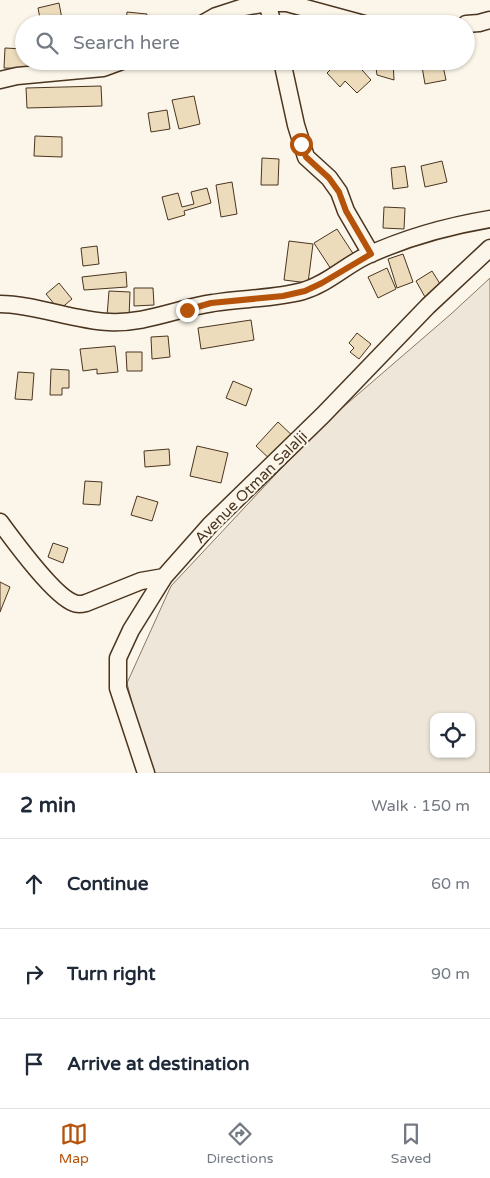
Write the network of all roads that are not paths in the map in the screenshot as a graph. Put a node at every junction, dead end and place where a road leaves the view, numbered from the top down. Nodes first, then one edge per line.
1 (287, 1) edge
2 (268, 2) junction
3 (219, 15) edge
4 (271, 15) edge
5 (334, 15) edge
6 (490, 20) edge
7 (475, 23) edge
8 (81, 70) edge
9 (284, 70) edge
10 (0, 80) edge
11 (490, 219) edge
12 (490, 248) edge
13 (371, 254) junction
14 (0, 304) edge
15 (0, 522) edge
16 (164, 577) junction
17 (146, 773) edge

1 - 2 street
1 - 5 street
2 - 3 street
2 - 4 street
6 - 7 street
8 - 10 street
9 - 13 street
11 - 13 street
12 - 16 street, Avenue Otman Salalji
13 - 14 street
15 - 16 street
16 - 17 street, Avenue Otman Salalji

